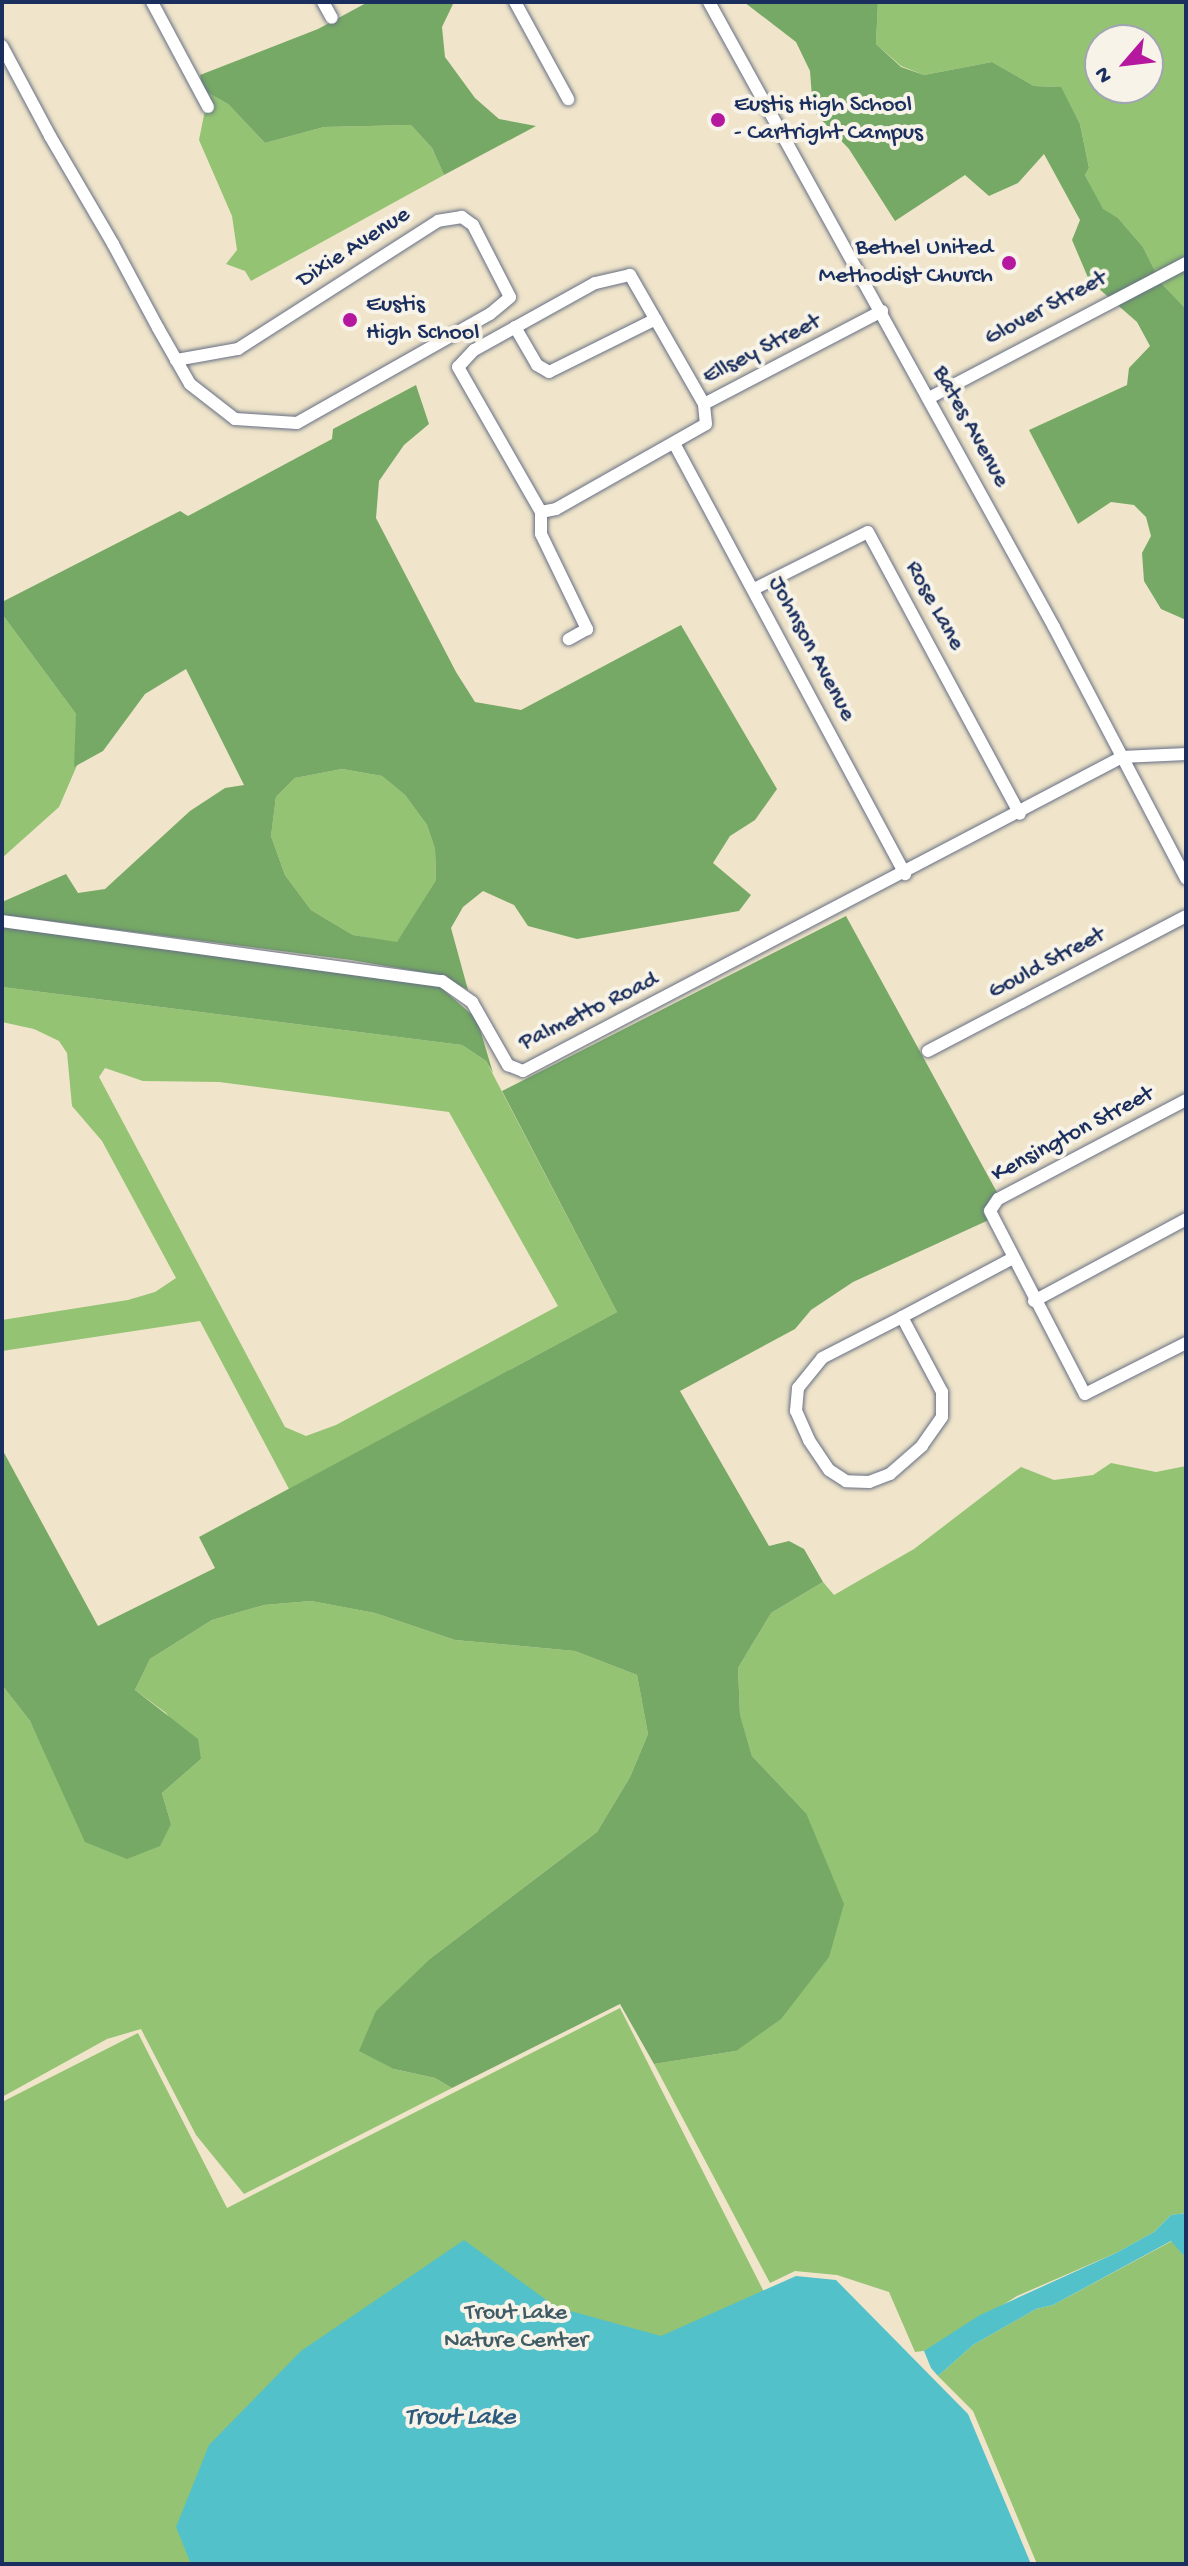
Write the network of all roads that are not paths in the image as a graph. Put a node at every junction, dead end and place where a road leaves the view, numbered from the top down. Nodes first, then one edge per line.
1 (152, 2) edge
2 (323, 2) edge
3 (515, 2) edge
4 (709, 2) edge
5 (332, 18) dead end
6 (2, 46) edge
7 (568, 99) dead end
8 (208, 107) dead end
9 (1186, 263) edge
10 (882, 311) junction
11 (656, 319) junction
12 (515, 327) junction
13 (176, 360) junction
14 (929, 398) junction
15 (704, 404) junction
16 (675, 445) junction
17 (541, 512) junction
18 (754, 589) junction
19 (569, 639) dead end
20 (1186, 754) edge
21 (1122, 757) junction
22 (1020, 814) junction
23 (905, 874) junction
24 (1186, 878) edge
25 (1186, 916) edge
26 (2, 921) edge
27 (928, 1051) dead end
28 (1186, 1100) edge
29 (1186, 1219) edge
30 (1011, 1259) junction
31 (1034, 1301) junction
32 (902, 1317) junction
33 (1186, 1343) edge

1 - 8 street
2 - 5 street
3 - 7 street
4 - 10 street, Bates Avenue
6 - 13 street, Dixie Avenue
9 - 14 street, Glover Street
10 - 14 street, Bates Avenue
10 - 15 street, Ellsey Street
11 - 12 street
11 - 12 street
11 - 15 street
12 - 17 street
13 - 13 street, Dixie Avenue
14 - 21 street, Bates Avenue
15 - 16 street
16 - 17 street
16 - 18 street, Johnson Avenue
17 - 19 street
18 - 22 street, Rose Lane
18 - 23 street, Johnson Avenue
20 - 21 street, Palmetto Road
21 - 22 street, Palmetto Road
21 - 24 street, Bates Avenue
22 - 23 street, Palmetto Road
23 - 26 street, Palmetto Road
25 - 27 street, Gould Street
28 - 30 street, Kensington Street
29 - 31 street
30 - 31 street, Kensington Street
30 - 32 street
31 - 33 street, Kensington Street
32 - 32 street

